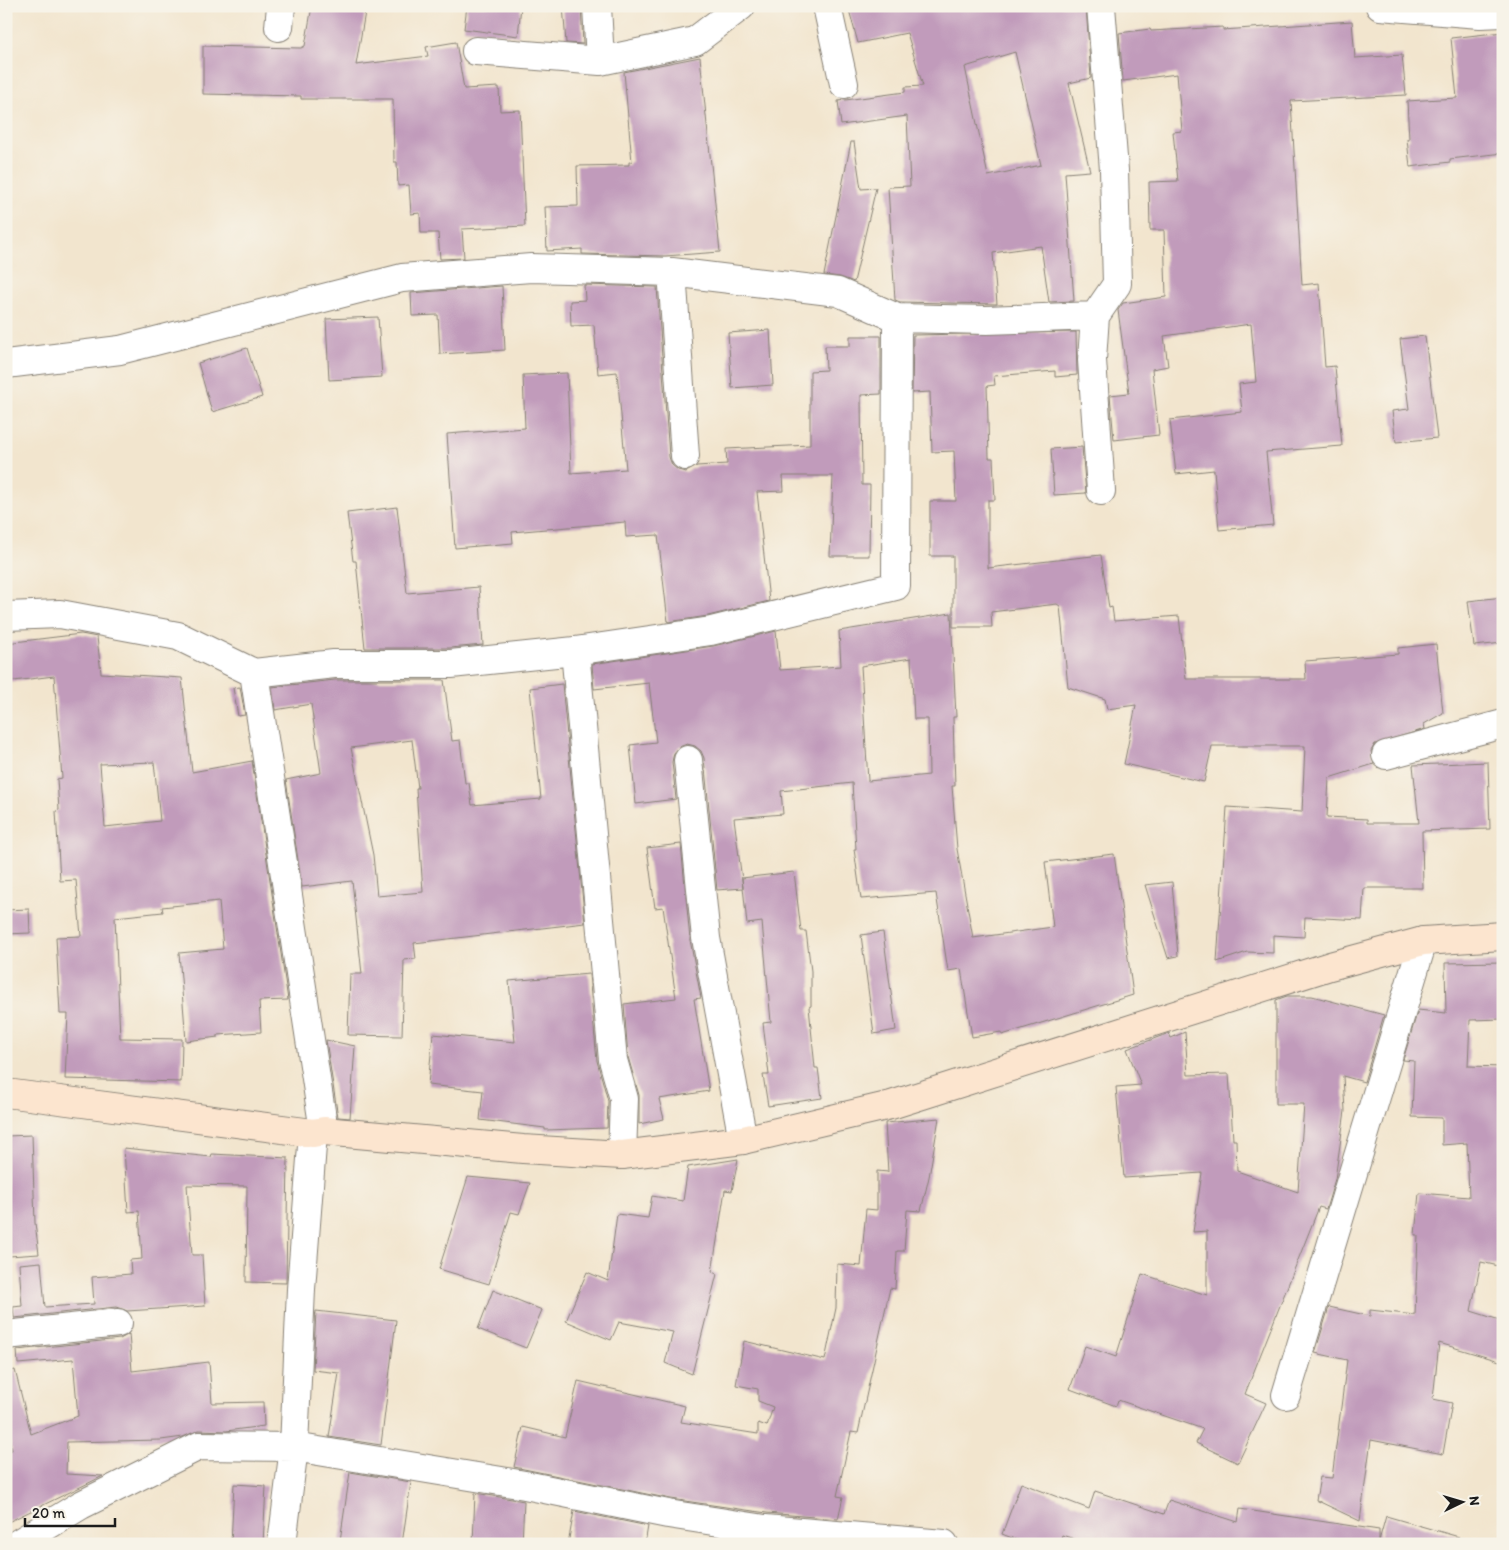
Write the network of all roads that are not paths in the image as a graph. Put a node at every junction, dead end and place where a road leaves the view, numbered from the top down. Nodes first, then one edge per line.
1 (597, 6) edge
2 (741, 6) edge
3 (827, 6) edge
4 (1101, 6) edge
5 (1380, 6) edge
6 (1503, 13) edge
7 (476, 51) dead end
8 (600, 61) junction
9 (844, 84) dead end
10 (672, 272) junction
11 (1095, 316) junction
12 (897, 318) junction
13 (6, 364) edge
14 (685, 456) dead end
15 (1100, 491) dead end
16 (6, 616) edge
17 (575, 651) junction
18 (254, 673) junction
19 (1502, 722) edge
20 (1386, 755) dead end
21 (688, 760) dead end
22 (1503, 936) edge
23 (1423, 941) junction
24 (6, 1093) edge
25 (318, 1132) junction
26 (743, 1140) junction
27 (622, 1155) junction
28 (118, 1323) dead end
29 (6, 1335) edge
30 (1286, 1395) dead end
31 (294, 1447) junction
32 (17, 1544) edge
33 (282, 1544) edge
34 (944, 1544) edge

1 - 8 street
2 - 8 street
3 - 9 street
4 - 11 street
5 - 6 street
7 - 8 street
10 - 12 street
10 - 13 street
10 - 14 street
11 - 12 street
11 - 15 street
12 - 17 street
16 - 18 street
17 - 18 street
17 - 27 street
18 - 25 street
19 - 20 street
21 - 26 street
22 - 23 main road
23 - 26 main road
23 - 30 street
24 - 25 main road
25 - 27 main road
25 - 31 street
26 - 27 main road
28 - 29 street
31 - 32 street
31 - 33 street
31 - 34 street

